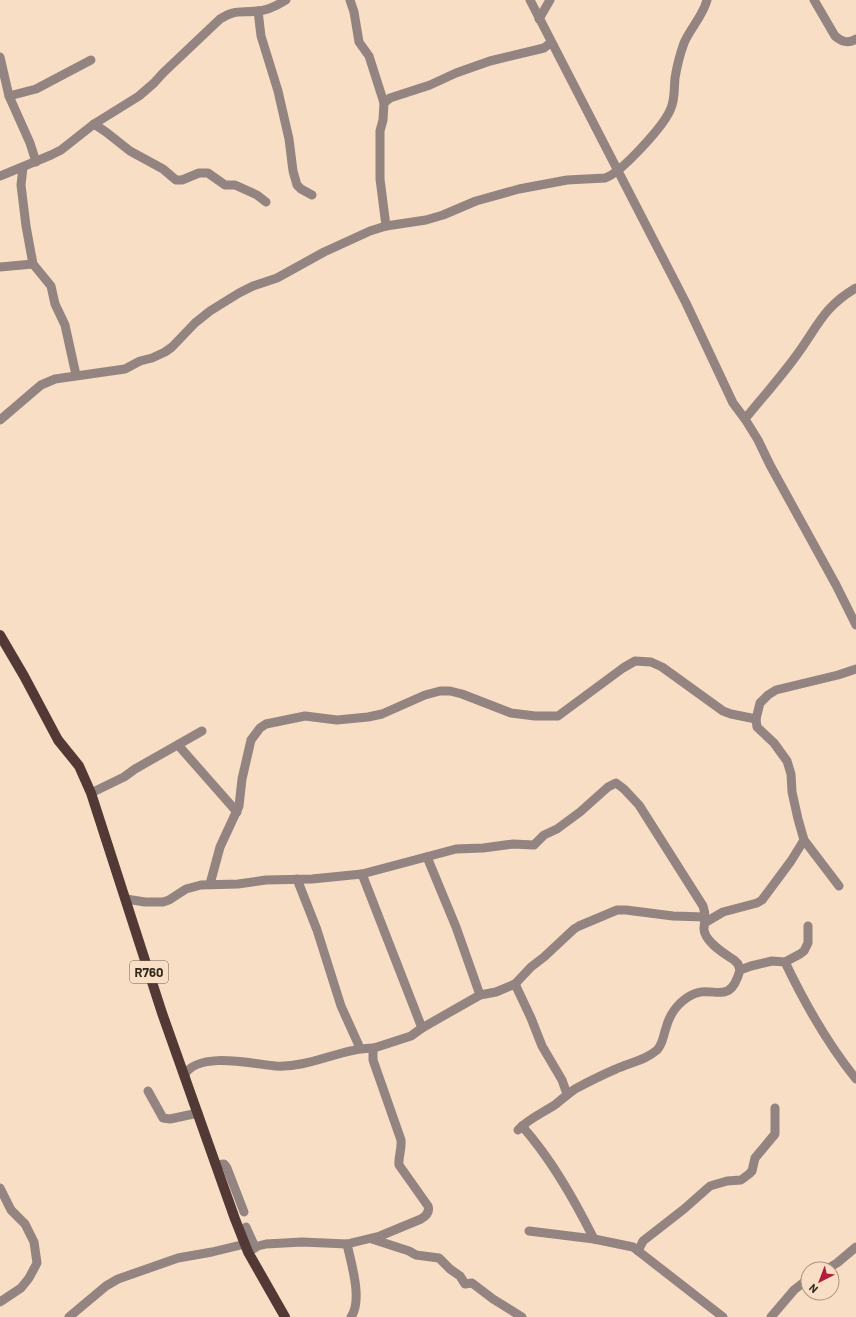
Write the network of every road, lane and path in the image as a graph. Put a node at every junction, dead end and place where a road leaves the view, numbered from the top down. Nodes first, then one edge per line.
1 (286, 0) edge
2 (350, 0) edge
3 (530, 0) edge
4 (550, 0) edge
5 (707, 0) edge
6 (814, 0) edge
7 (258, 11) junction
8 (539, 19) junction
9 (856, 39) edge
10 (554, 45) junction
11 (0, 56) edge
12 (91, 60) dead end
13 (9, 96) junction
14 (384, 103) junction
15 (94, 124) junction
16 (36, 162) junction
17 (23, 167) junction
18 (618, 171) junction
19 (0, 176) edge
20 (312, 196) dead end
21 (266, 202) dead end
22 (386, 226) junction
23 (33, 264) junction
24 (0, 267) edge
25 (856, 288) edge
26 (76, 375) junction
27 (745, 419) junction
28 (0, 420) edge
29 (856, 625) edge
30 (0, 635) edge
31 (856, 669) edge
32 (756, 719) junction
33 (202, 731) dead end
34 (178, 745) junction
35 (91, 792) junction
36 (237, 812) junction
37 (804, 840) junction
38 (427, 857) junction
39 (362, 874) junction
40 (297, 879) junction
41 (210, 884) junction
42 (839, 886) dead end
43 (126, 899) junction
44 (706, 919) junction
45 (808, 926) dead end
46 (785, 962) junction
47 (740, 970) junction
48 (515, 984) junction
49 (480, 995) junction
50 (422, 1028) junction
51 (360, 1048) junction
52 (374, 1048) junction
53 (856, 1079) edge
54 (186, 1081) junction
55 (148, 1091) dead end
56 (567, 1094) junction
57 (775, 1108) dead end
58 (198, 1113) junction
59 (216, 1165) junction
60 (0, 1188) edge
61 (244, 1212) dead end
62 (246, 1227) dead end
63 (529, 1231) dead end
64 (372, 1239) junction
65 (594, 1239) junction
66 (348, 1244) junction
67 (856, 1247) edge
68 (249, 1248) junction
69 (638, 1251) junction
70 (839, 1261) edge
71 (800, 1285) edge
72 (0, 1302) edge
73 (69, 1317) edge
74 (285, 1317) edge
75 (352, 1317) edge
76 (522, 1317) edge
77 (723, 1317) edge
78 (771, 1317) edge

1 - 7 street
2 - 14 street
3 - 8 street
4 - 8 street
5 - 18 street
6 - 9 street
7 - 15 street
7 - 20 street
8 - 10 street
10 - 14 street
10 - 18 street
11 - 13 street
12 - 13 street
13 - 16 street
14 - 22 street
15 - 16 street
15 - 21 street
16 - 17 street
17 - 19 street
17 - 23 street
18 - 22 street
18 - 27 street
22 - 26 street
23 - 24 street
23 - 26 street
25 - 27 street
26 - 28 street
27 - 29 street
30 - 35 main road, R760
31 - 32 street
32 - 36 street
32 - 37 street
33 - 34 street
34 - 35 street
34 - 36 street
35 - 43 main road, R760
36 - 41 street
37 - 42 street
37 - 44 street
38 - 39 street
38 - 44 street
38 - 49 street
39 - 40 street
39 - 50 street
40 - 41 street
40 - 51 street
41 - 43 street
43 - 54 main road, R760
44 - 47 street
44 - 48 street
45 - 46 street
46 - 47 street
46 - 53 street
47 - 56 street
48 - 49 street
48 - 56 street
49 - 50 street
50 - 52 street
51 - 52 street
51 - 54 street
52 - 64 street
54 - 58 main road, R760
55 - 58 street
56 - 65 street
57 - 69 street
58 - 59 main road, R760
59 - 61 street
59 - 68 main road, R760
60 - 72 street
62 - 68 street
63 - 65 street
64 - 66 street
64 - 76 street
65 - 69 street
66 - 68 street
66 - 75 street
67 - 70 street
68 - 73 street
68 - 74 main road, R760
69 - 77 street
71 - 78 street

